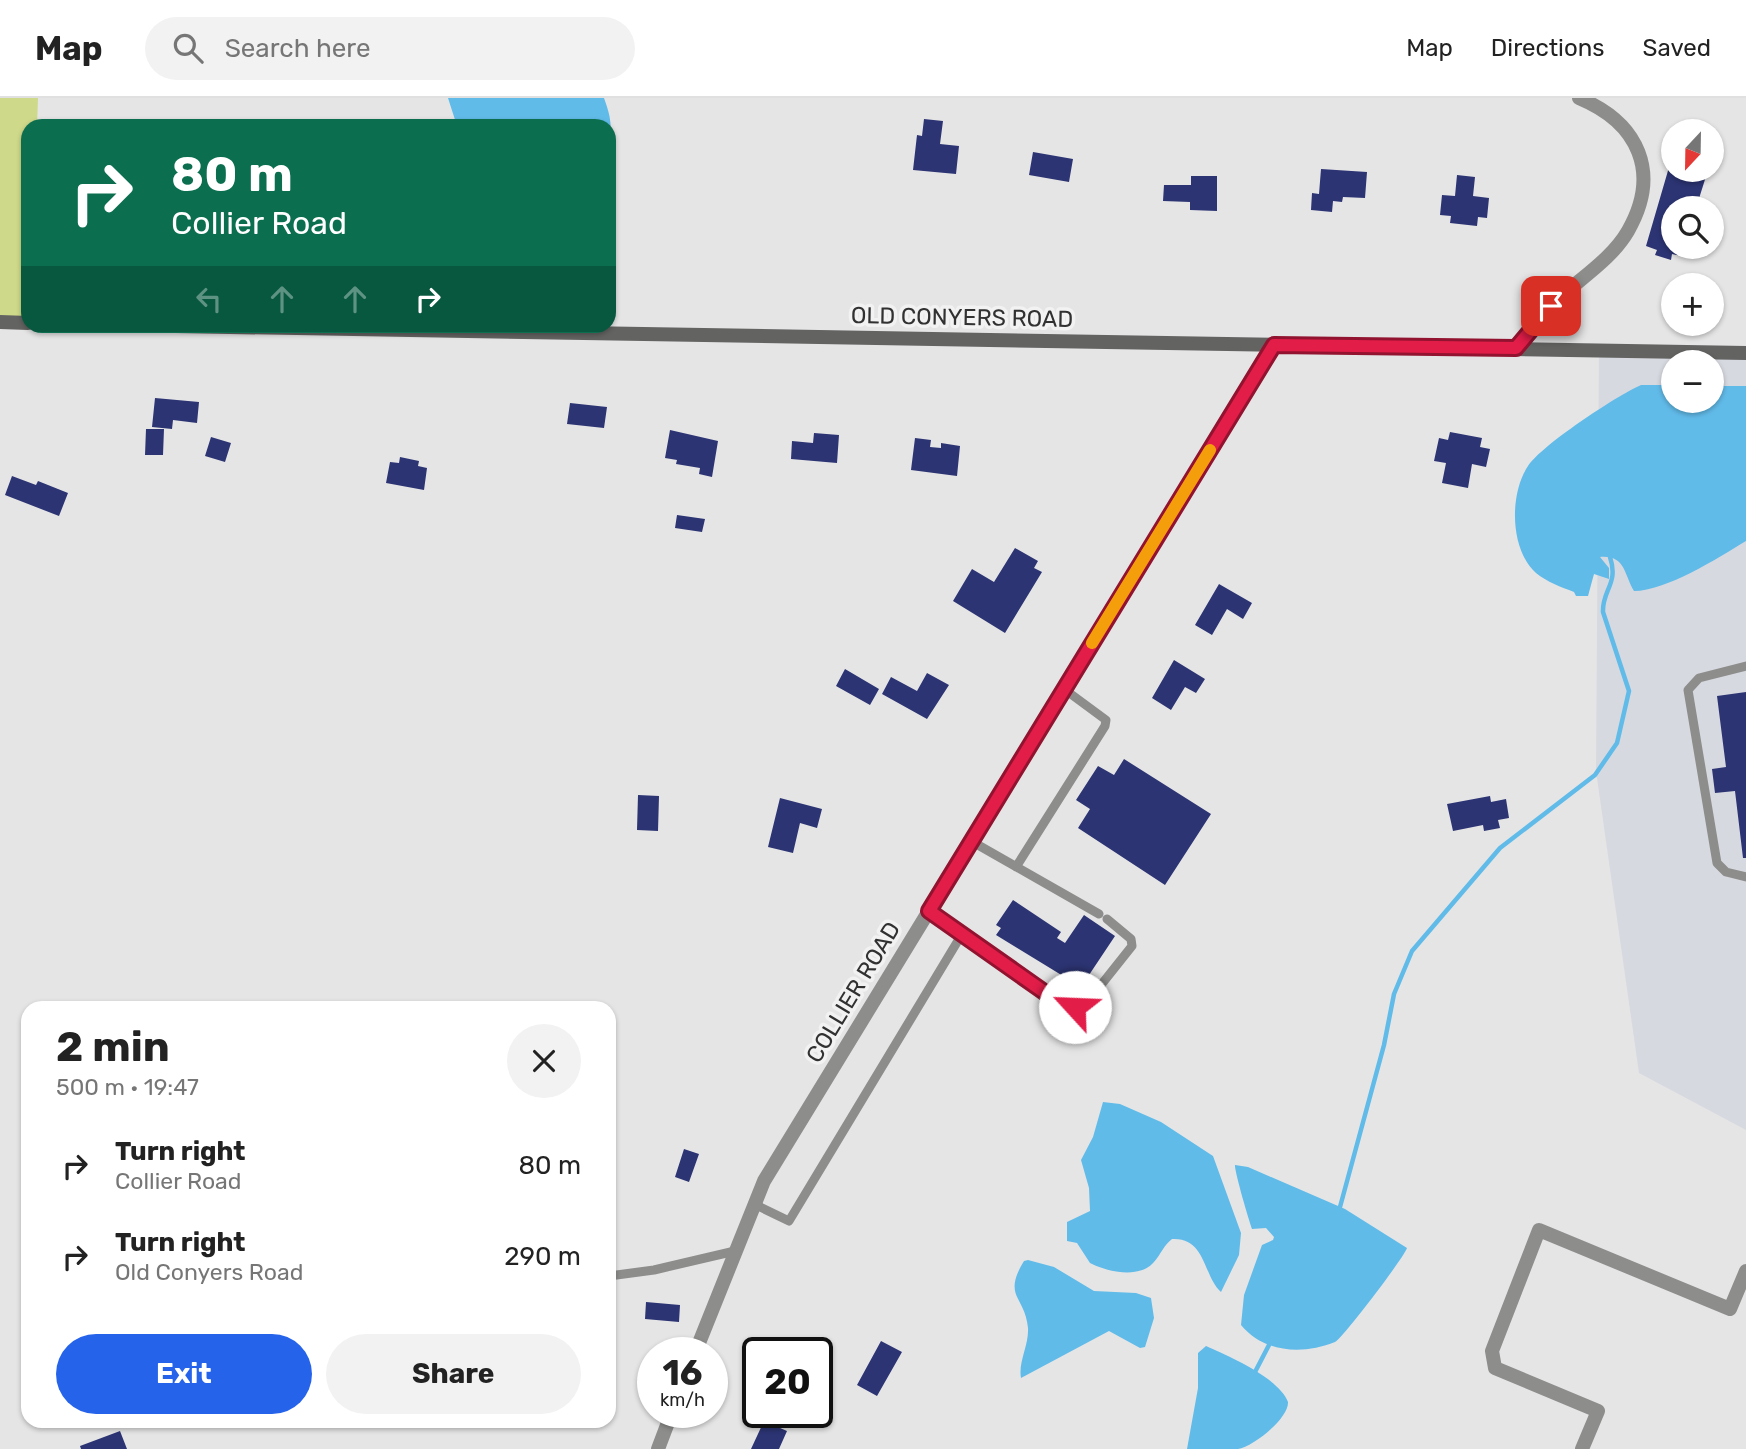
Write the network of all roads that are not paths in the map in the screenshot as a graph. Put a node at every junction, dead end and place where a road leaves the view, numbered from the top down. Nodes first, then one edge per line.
1 (1585, 99) edge
2 (0, 322) edge
3 (21, 323) edge
4 (581, 333) edge
5 (1274, 345) junction
6 (1516, 348) junction
7 (1746, 353) edge
8 (1746, 666) edge
9 (1064, 690) junction
10 (971, 841) junction
11 (1016, 867) junction
12 (1746, 877) edge
13 (929, 911) junction
14 (962, 934) junction
15 (754, 1205) junction
16 (735, 1251) junction
17 (1746, 1271) edge
18 (616, 1275) edge
19 (701, 1337) edge
20 (666, 1428) edge
21 (658, 1449) edge
22 (1582, 1449) edge

1 - 6 street
2 - 3 street
4 - 5 street, OLD CONYERS ROAD
5 - 6 street, OLD CONYERS ROAD
5 - 9 street, COLLIER ROAD
6 - 7 street, OLD CONYERS ROAD
8 - 12 lane
9 - 10 street, COLLIER ROAD
9 - 11 lane
10 - 11 lane
10 - 13 street, COLLIER ROAD
11 - 14 lane
13 - 14 lane
13 - 15 street, COLLIER ROAD
14 - 15 lane
15 - 16 street, COLLIER ROAD
16 - 18 lane
16 - 19 street, COLLIER ROAD
17 - 22 street
20 - 21 street

